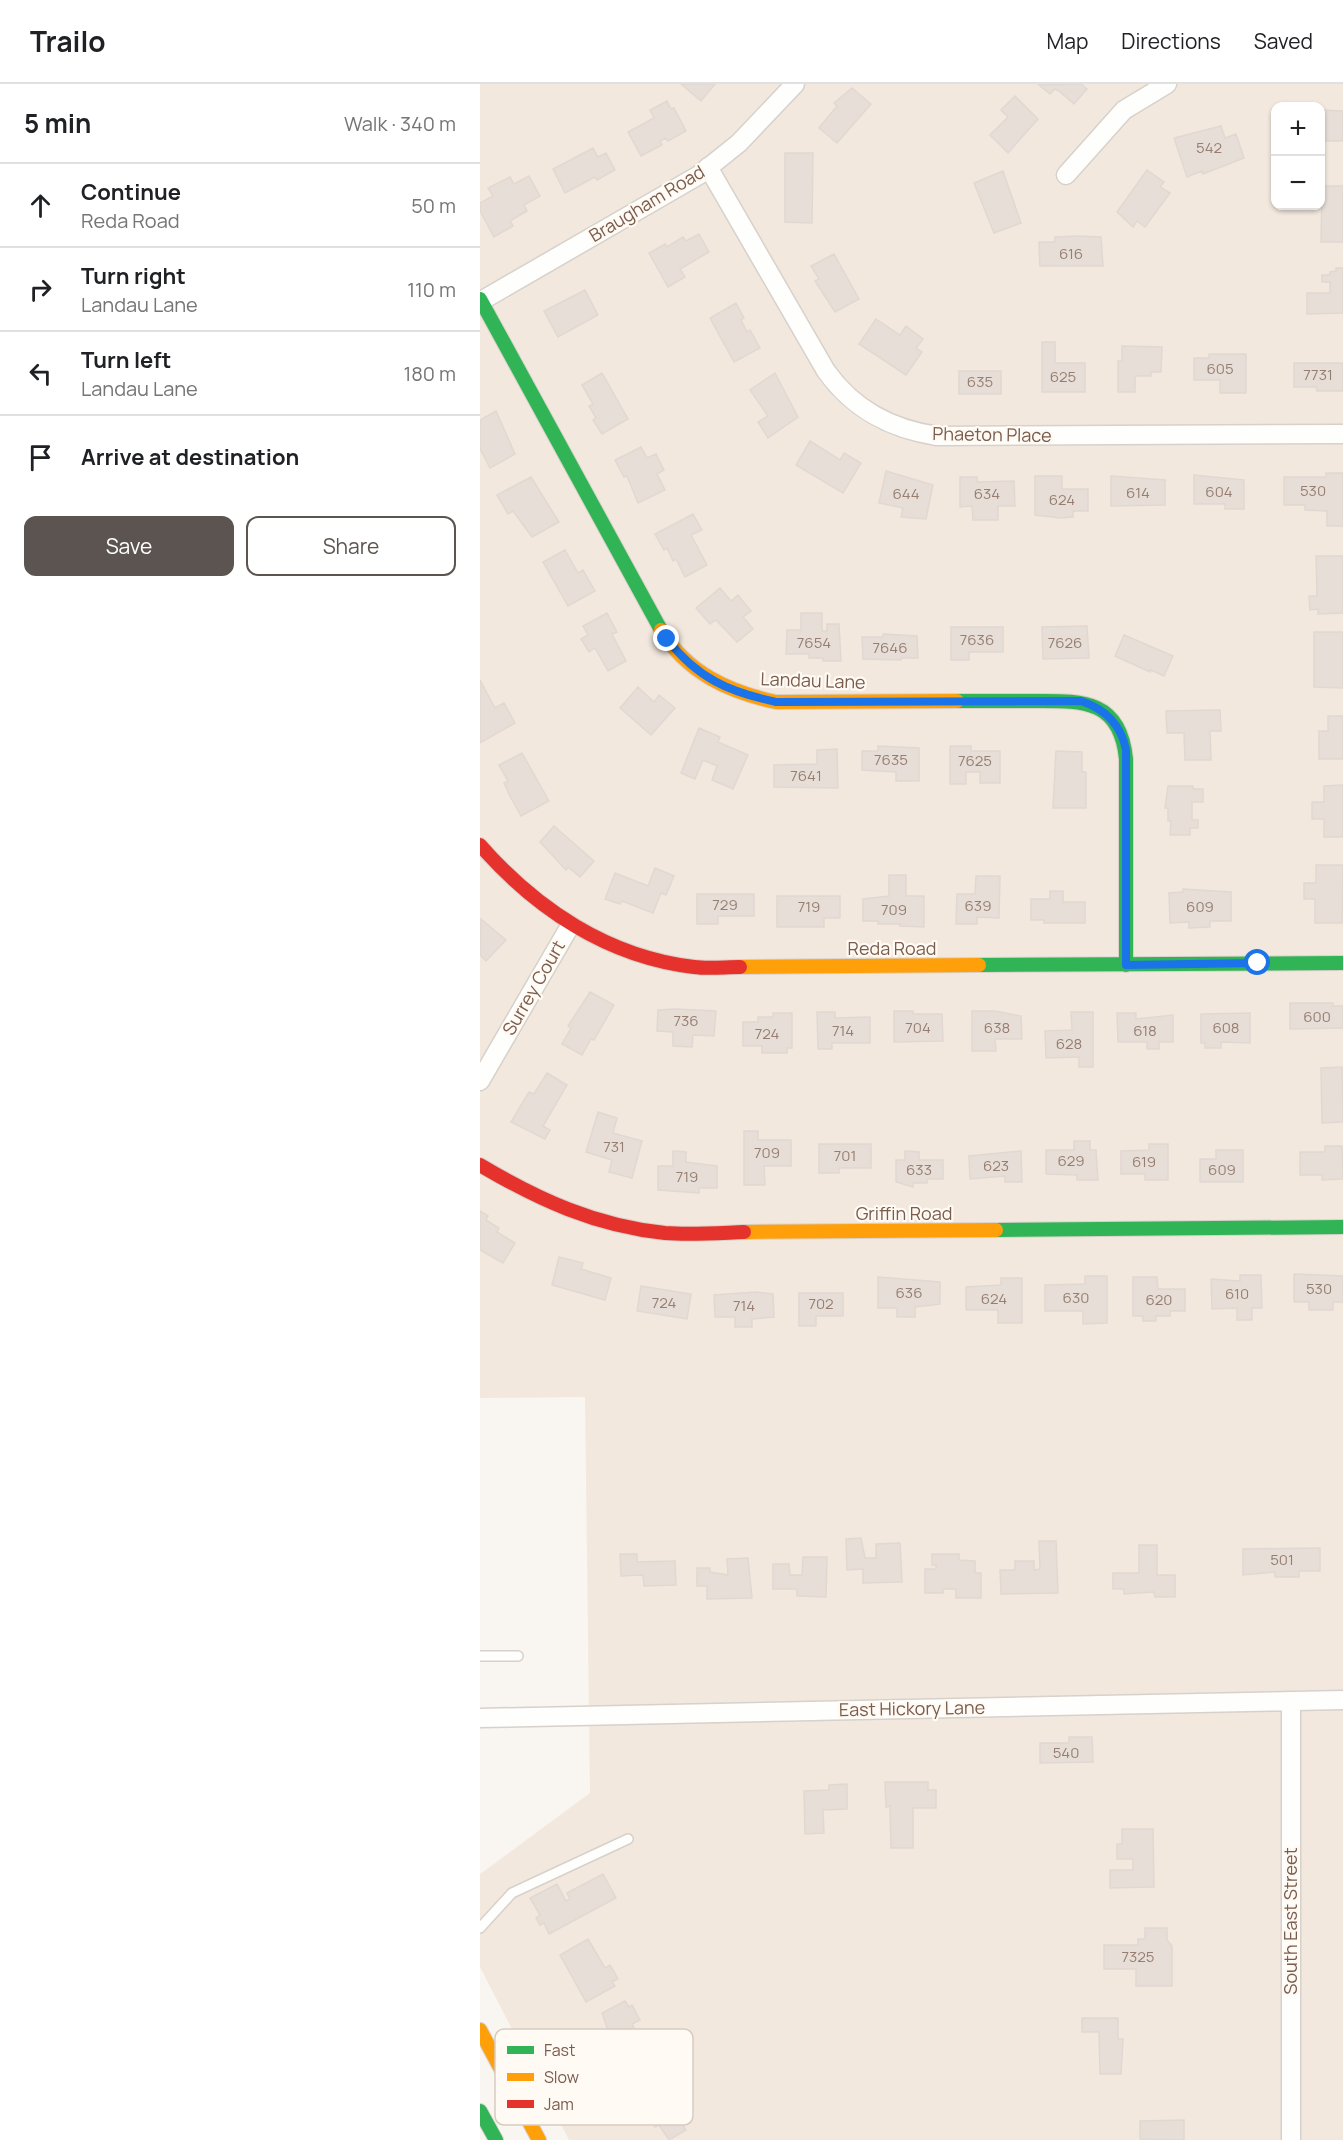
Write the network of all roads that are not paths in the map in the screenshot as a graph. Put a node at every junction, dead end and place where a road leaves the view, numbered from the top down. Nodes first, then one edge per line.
1 (795, 84) edge
2 (1167, 84) edge
3 (708, 167) junction
4 (1066, 175) dead end
5 (480, 300) edge
6 (1343, 434) edge
7 (480, 845) edge
8 (570, 926) junction
9 (1343, 963) edge
10 (1126, 965) junction
11 (480, 1081) edge
12 (480, 1165) edge
13 (1343, 1227) edge
14 (480, 1656) edge
15 (518, 1656) dead end
16 (1343, 1700) edge
17 (1291, 1701) junction
18 (480, 1718) edge
19 (628, 1839) dead end
20 (480, 1928) edge
21 (480, 2030) edge
22 (495, 2058) edge
23 (480, 2111) edge
24 (531, 2125) edge
25 (496, 2140) edge
26 (539, 2140) edge
27 (1291, 2140) edge

1 - 3 street, Braugham Road
2 - 4 street
3 - 5 street, Braugham Road
3 - 6 street, Phaeton Place
5 - 10 street, Landau Lane
7 - 8 street, Reda Road
8 - 10 street, Reda Road
8 - 11 street, Surrey Court
9 - 10 street, Reda Road
12 - 13 street, Griffin Road
14 - 15 lane
16 - 17 street, East Hickory Lane
17 - 18 street, East Hickory Lane
17 - 27 street, South East Street
19 - 20 lane
21 - 22 street
23 - 25 street
24 - 26 street

